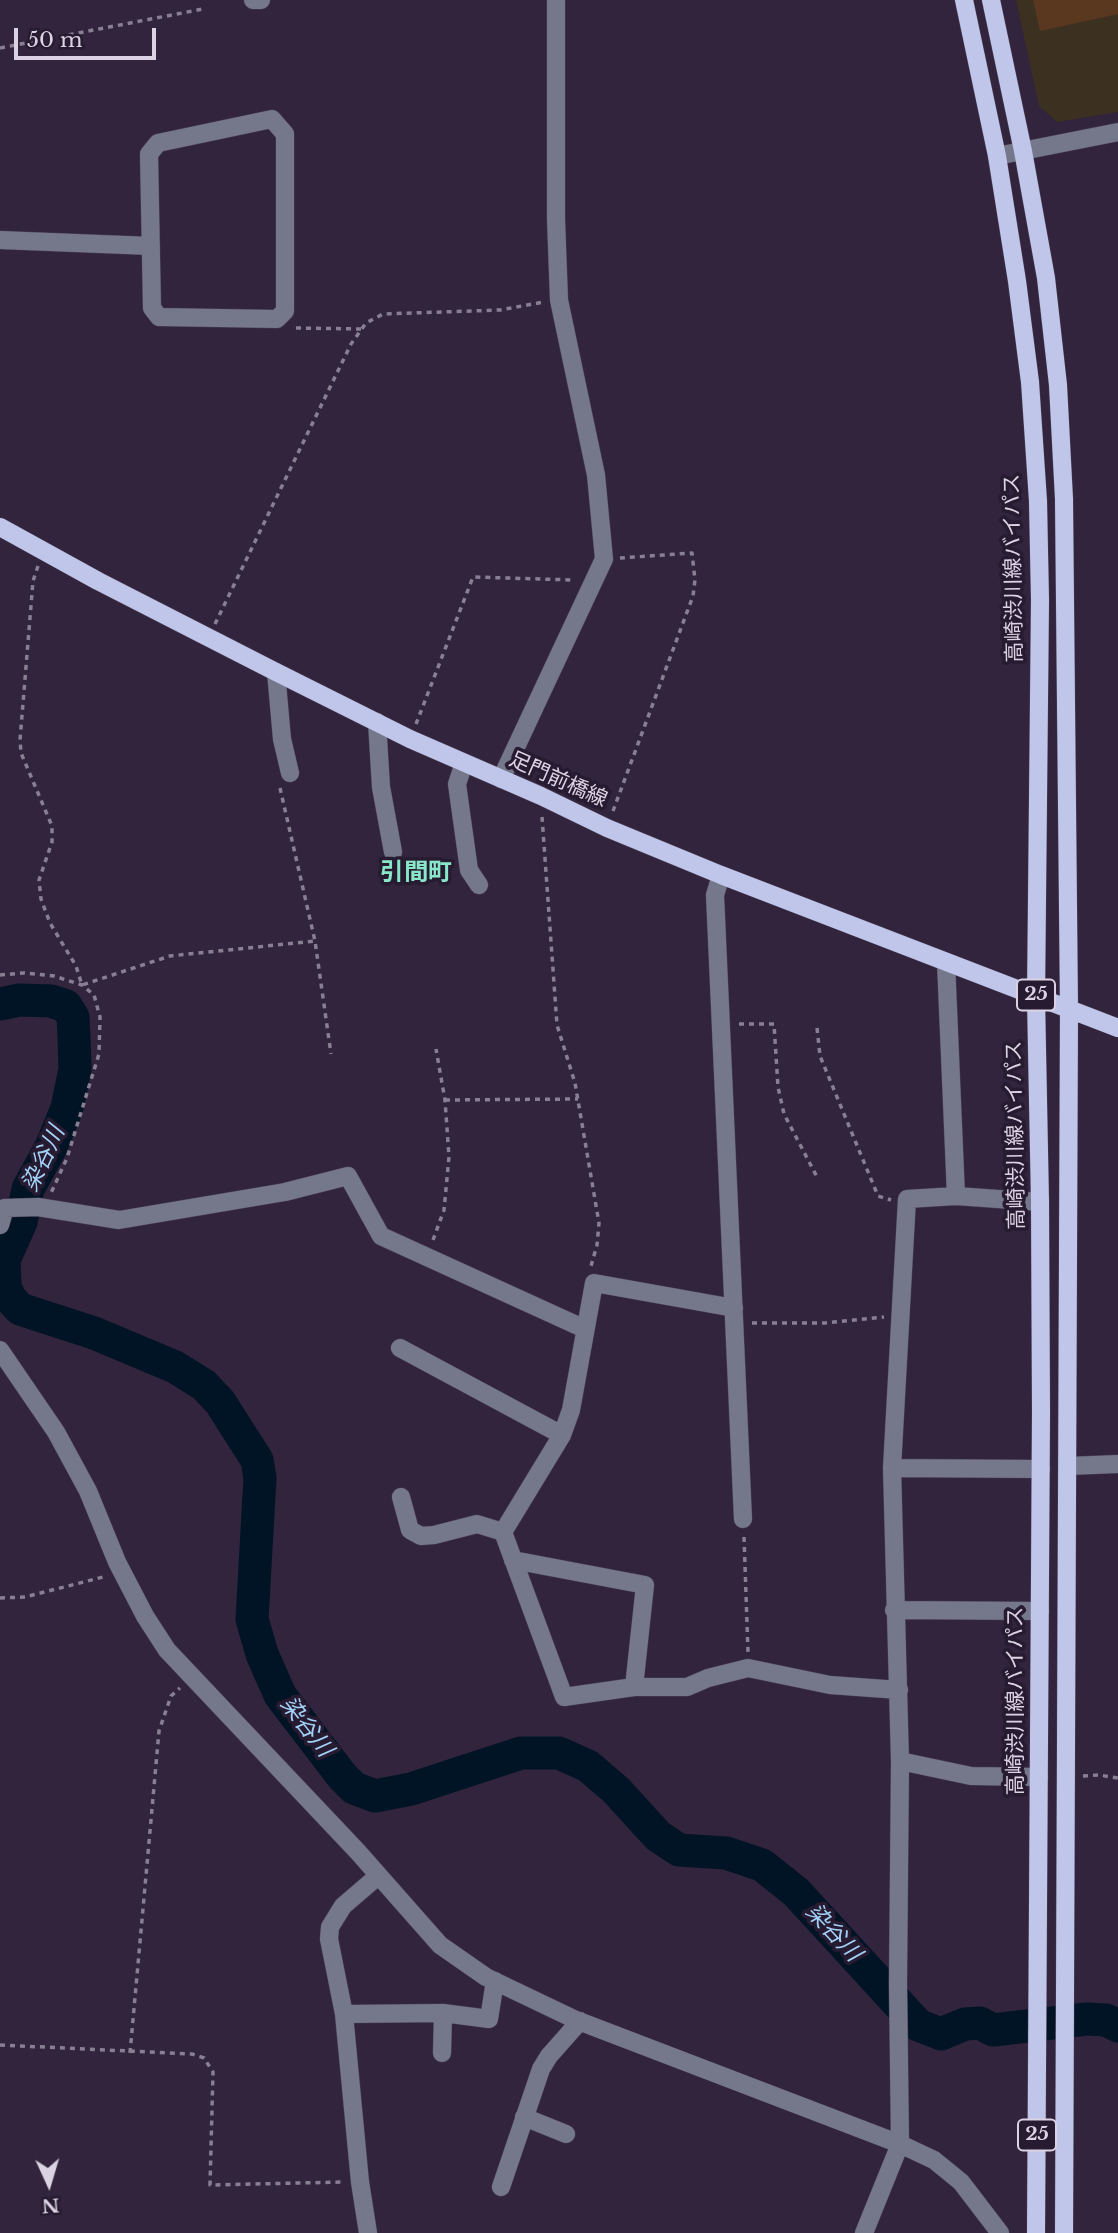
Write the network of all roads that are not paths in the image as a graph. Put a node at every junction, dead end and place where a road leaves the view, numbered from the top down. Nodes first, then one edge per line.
1 (253, 0) edge
2 (261, 0) edge
3 (556, 0) edge
4 (964, 0) edge
5 (992, 0) edge
6 (1118, 132) edge
7 (1023, 151) junction
8 (997, 156) junction
9 (0, 240) edge
10 (151, 246) junction
11 (0, 527) edge
12 (276, 672) junction
13 (377, 722) junction
14 (464, 763) junction
15 (284, 775) road end
16 (500, 779) junction
17 (393, 852) dead end
18 (721, 875) junction
19 (479, 885) dead end
20 (946, 961) junction
21 (1036, 998) junction
22 (1069, 1009) junction
23 (1118, 1028) edge
24 (956, 1196) junction
25 (1040, 1202) junction
26 (0, 1225) edge
27 (735, 1315) junction
28 (585, 1329) junction
29 (400, 1348) dead end
30 (0, 1350) edge
31 (562, 1435) junction
32 (1118, 1464) edge
33 (1068, 1466) junction
34 (892, 1468) junction
35 (1041, 1469) junction
36 (401, 1497) dead end
37 (743, 1518) road end
38 (503, 1532) junction
39 (513, 1560) junction
40 (894, 1610) junction
41 (1040, 1611) junction
42 (634, 1687) junction
43 (899, 1690) junction
44 (900, 1761) junction
45 (1039, 1777) junction
46 (378, 1876) junction
47 (495, 1981) junction
48 (443, 2013) junction
49 (344, 2014) junction
50 (580, 2021) junction
51 (442, 2053) dead end
52 (524, 2117) junction
53 (566, 2134) dead end
54 (900, 2144) junction
55 (501, 2187) dead end
56 (368, 2233) edge
57 (864, 2233) edge
58 (1000, 2233) edge
59 (1036, 2233) edge
60 (1064, 2233) edge

1 - 2 street
3 - 16 street
4 - 8 main road, 高崎渋川線バイパス / 25
5 - 7 main road, 25
6 - 7 street
7 - 8 street
7 - 22 main road, 25
8 - 21 main road, 高崎渋川線バイパス / 25
9 - 10 street
10 - 10 street
11 - 12 main road, 足門前橋線
12 - 13 main road, 足門前橋線
12 - 15 street
13 - 14 main road, 足門前橋線
13 - 17 street
14 - 16 main road, 足門前橋線
14 - 19 street
16 - 18 main road, 足門前橋線
18 - 20 main road, 足門前橋線
18 - 27 street
20 - 21 main road, 足門前橋線
20 - 24 street
21 - 22 main road, 足門前橋線
21 - 25 main road, 高崎渋川線バイパス / 25
22 - 23 main road, 足門前橋線
22 - 33 main road, 25
24 - 25 street
24 - 34 street
25 - 35 main road, 高崎渋川線バイパス / 25
26 - 28 street
27 - 28 street
27 - 37 street
28 - 31 street
29 - 31 street
30 - 46 street
31 - 38 street
32 - 33 street
33 - 60 main road, 25
34 - 35 street
34 - 40 street
35 - 41 main road, 高崎渋川線バイパス / 25
36 - 38 street
38 - 39 street
39 - 42 street
39 - 42 street
40 - 41 street
40 - 43 street
41 - 45 main road, 高崎渋川線バイパス / 25
42 - 43 street
43 - 44 street
44 - 45 street
44 - 54 street
45 - 59 main road, 高崎渋川線バイパス / 25
46 - 47 street
46 - 49 street
47 - 48 street
47 - 50 street
48 - 49 street
48 - 51 street
49 - 56 street
50 - 52 street
50 - 54 street
52 - 53 street
52 - 55 street
54 - 57 street
54 - 58 street

